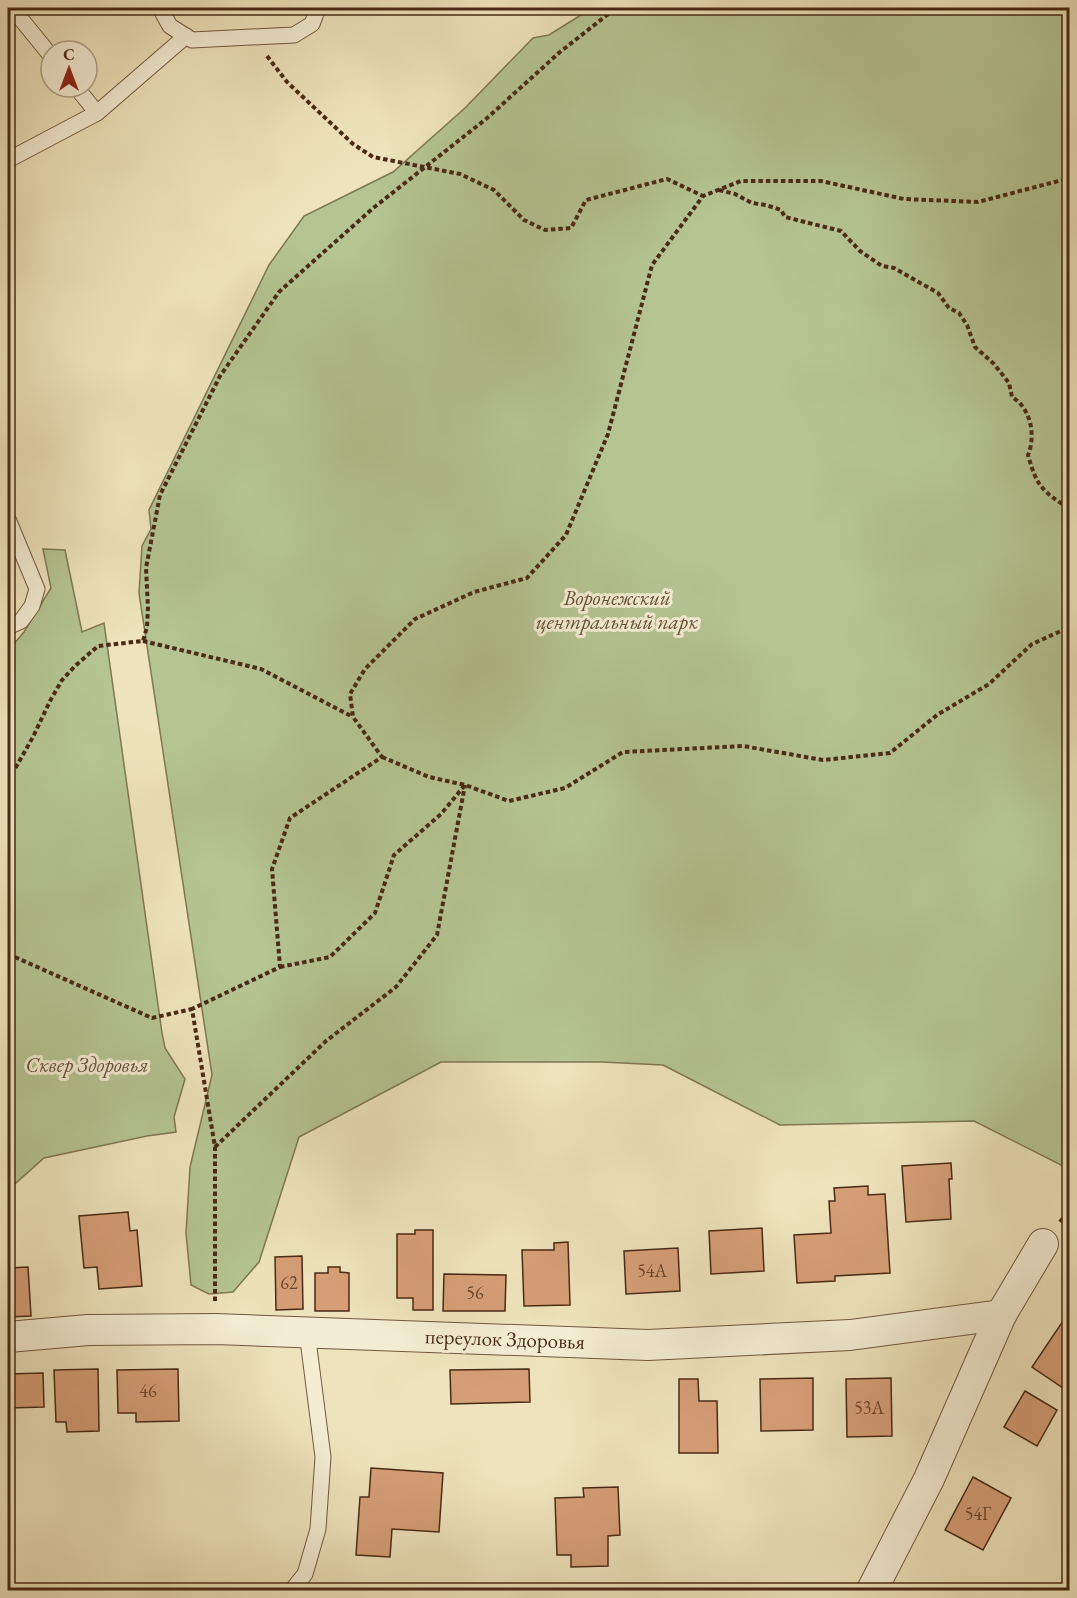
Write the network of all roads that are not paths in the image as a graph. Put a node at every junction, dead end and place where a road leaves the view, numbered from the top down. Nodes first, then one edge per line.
1 (12, 8) edge
2 (159, 8) edge
3 (318, 8) edge
4 (186, 36) junction
5 (39, 41) edge
6 (86, 99) edge
7 (97, 113) junction
8 (8, 160) edge
9 (8, 519) edge
10 (8, 627) edge
11 (1043, 1244) dead end
12 (1001, 1315) junction
13 (307, 1332) junction
14 (8, 1337) edge
15 (292, 1590) edge
16 (872, 1590) edge

1 - 5 lane
2 - 4 lane
3 - 4 lane
4 - 7 lane
6 - 7 lane
7 - 8 lane
9 - 10 lane
11 - 12 street
12 - 13 street, переулок Здоровья
12 - 16 street
13 - 14 street, переулок Здоровья
13 - 15 lane

